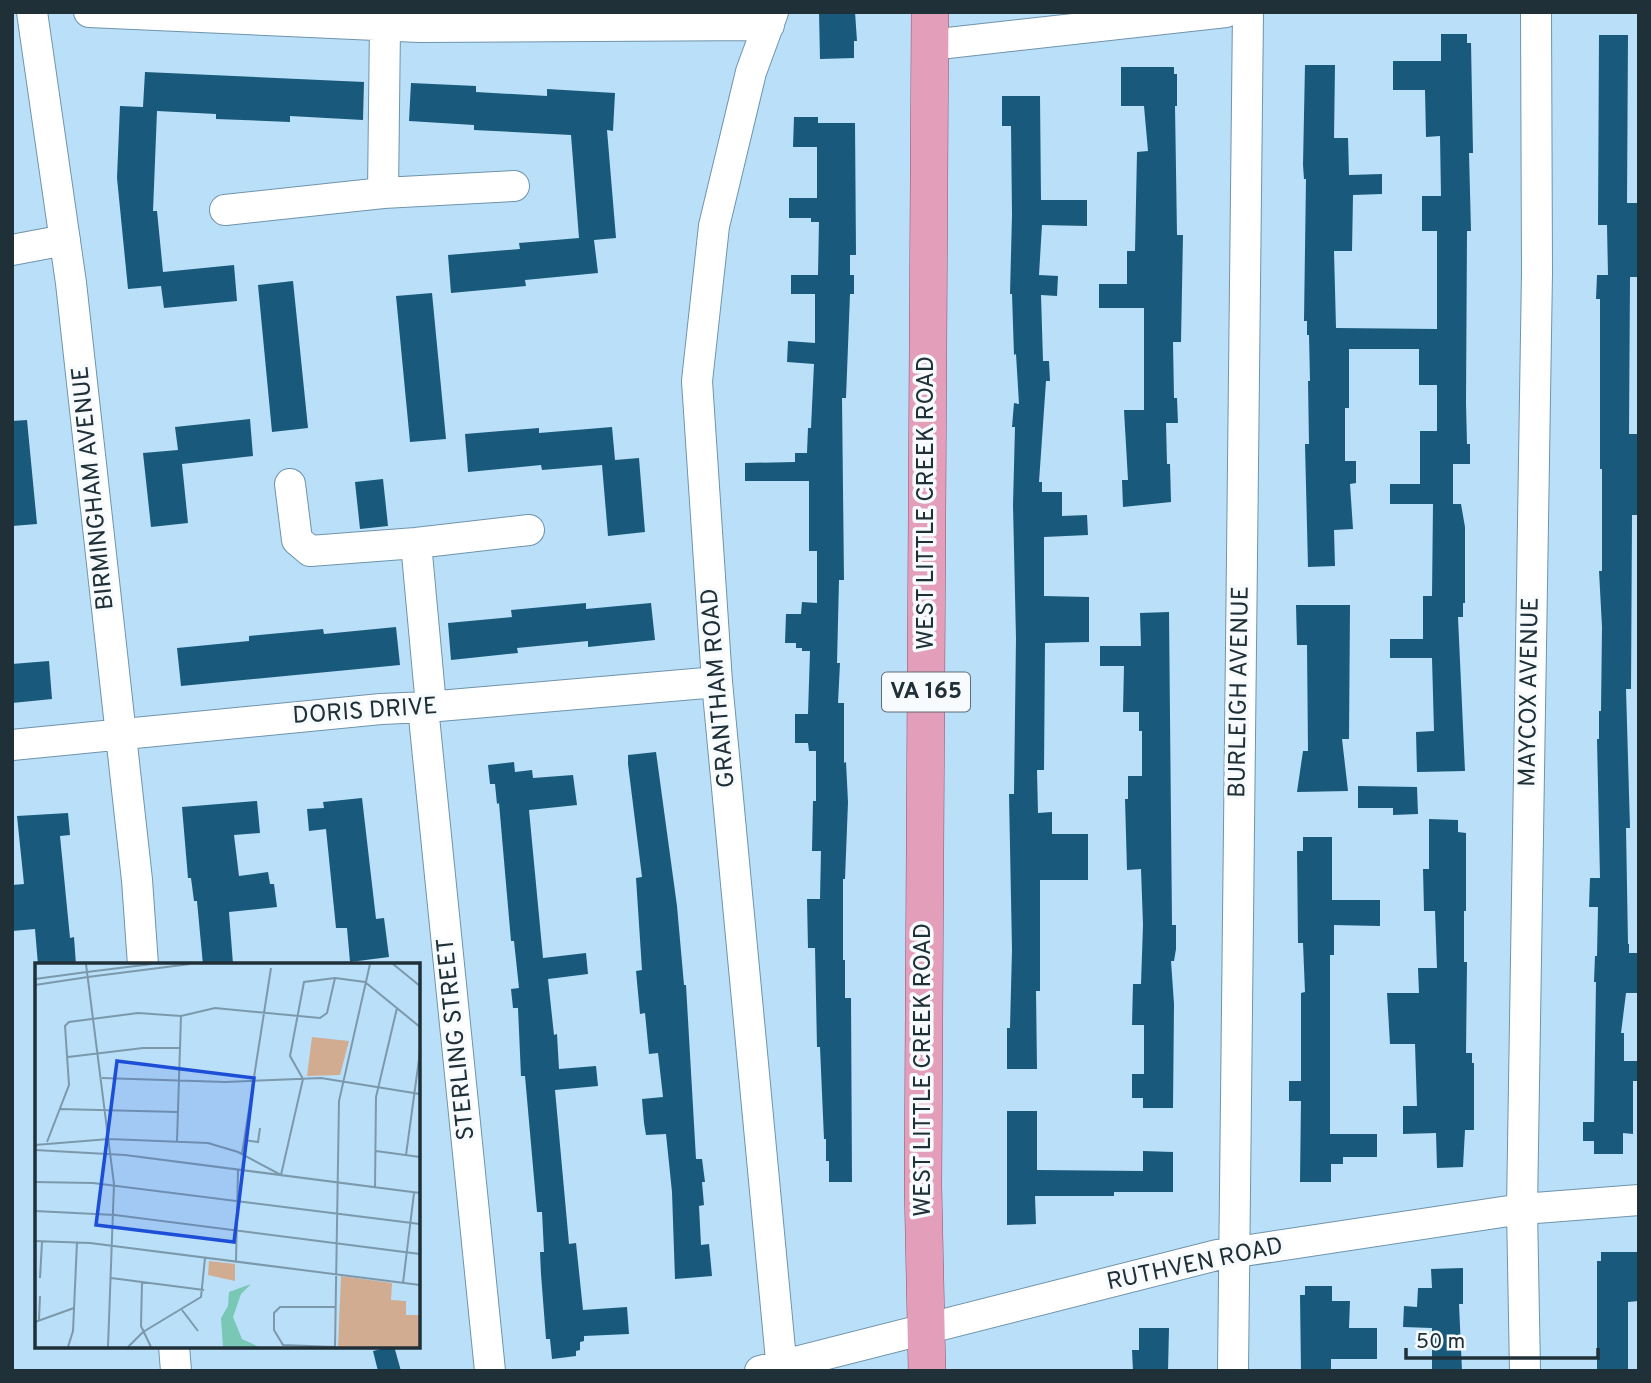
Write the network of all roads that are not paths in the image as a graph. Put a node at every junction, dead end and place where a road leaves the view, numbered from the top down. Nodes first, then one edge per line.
1 (32, 12) edge
2 (89, 12) edge
3 (1226, 12) edge
4 (1248, 12) edge
5 (1536, 12) edge
6 (771, 18) edge
7 (623, 19) edge
8 (386, 25) junction
9 (930, 29) edge
10 (514, 186) dead end
11 (383, 193) junction
12 (225, 210) dead end
13 (65, 240) junction
14 (12, 250) edge
15 (290, 484) dead end
16 (529, 530) dead end
17 (416, 543) junction
18 (717, 682) junction
19 (427, 708) junction
20 (121, 734) junction
21 (12, 745) edge
22 (143, 963) edge
23 (1639, 1200) edge
24 (1522, 1209) junction
25 (1234, 1253) junction
26 (926, 1329) junction
27 (174, 1348) edge
28 (774, 1369) edge
29 (176, 1371) edge
30 (490, 1371) edge
31 (927, 1371) edge
32 (1233, 1371) edge
33 (1525, 1371) edge

1 - 13 street, BIRMINGHAM AVENUE
2 - 8 street
3 - 9 street
4 - 25 street, BURLEIGH AVENUE
5 - 24 street, MAYCOX AVENUE
6 - 7 street
6 - 18 street, GRANTHAM ROAD
7 - 8 street
8 - 11 street
9 - 26 main road, WEST LITTLE CREEK ROAD / VA 165
10 - 11 street
11 - 12 street
13 - 14 street
13 - 20 street, BIRMINGHAM AVENUE
15 - 17 street
16 - 17 street
17 - 19 street, STERLING STREET
18 - 19 street, DORIS DRIVE
18 - 28 street, GRANTHAM ROAD
19 - 20 street, DORIS DRIVE
19 - 30 street, STERLING STREET
20 - 21 street, DORIS DRIVE
20 - 22 street, BIRMINGHAM AVENUE
23 - 24 street, RUTHVEN ROAD
24 - 25 street, RUTHVEN ROAD
24 - 33 street, MAYCOX AVENUE
25 - 26 street, RUTHVEN ROAD
25 - 32 street, BURLEIGH AVENUE
26 - 28 street, RUTHVEN ROAD
26 - 31 main road, WEST LITTLE CREEK ROAD / VA 165
27 - 29 street

